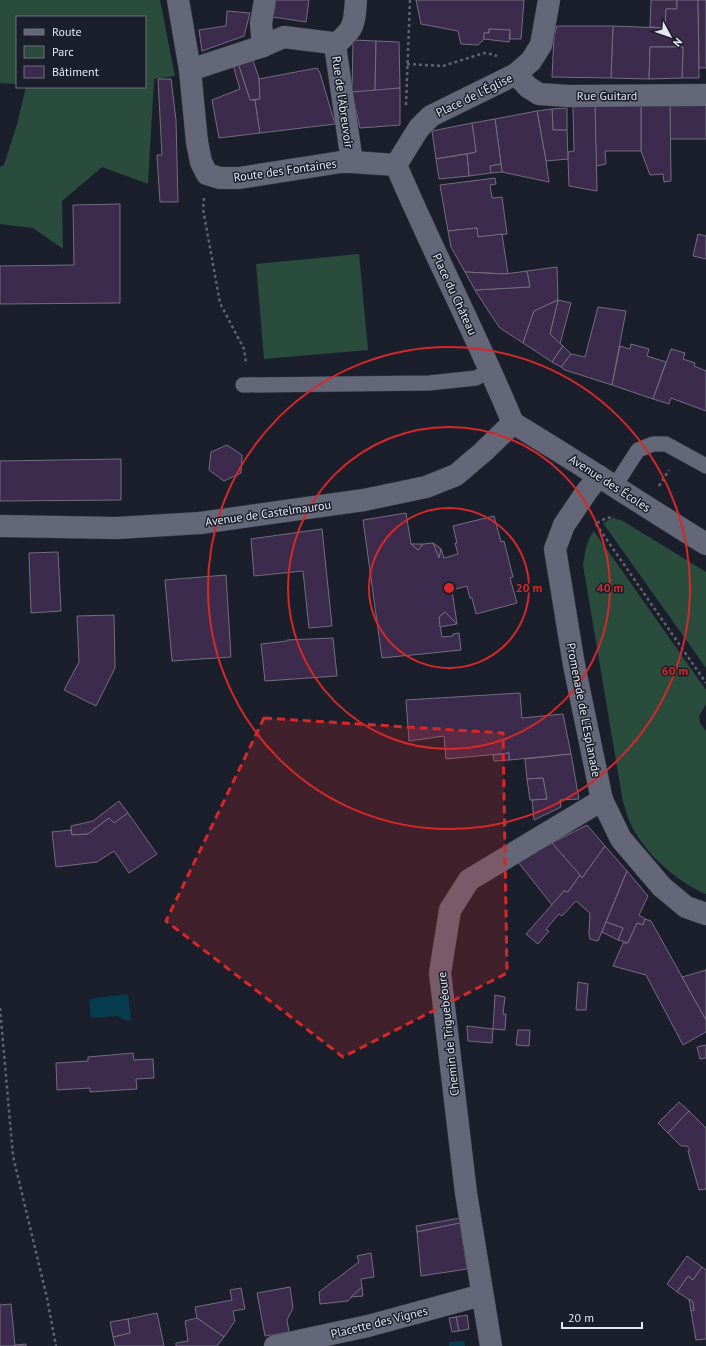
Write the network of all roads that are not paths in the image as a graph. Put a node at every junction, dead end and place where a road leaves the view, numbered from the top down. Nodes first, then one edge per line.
1 (178, 0) edge
2 (265, 0) edge
3 (356, 0) edge
4 (549, 0) edge
5 (335, 45) junction
6 (263, 46) junction
7 (190, 70) junction
8 (516, 74) junction
9 (706, 95) edge
10 (352, 162) junction
11 (396, 165) junction
12 (491, 370) junction
13 (246, 385) road end
14 (513, 423) junction
15 (706, 466) edge
16 (607, 481) junction
17 (0, 526) edge
18 (706, 544) edge
19 (602, 800) junction
20 (706, 914) edge
21 (482, 1294) junction
22 (275, 1346) edge
23 (491, 1346) edge

1 - 7 street
2 - 6 street
3 - 5 street
4 - 8 street, Place de l'Église
5 - 6 street, Rue de l'Abreuvoir
5 - 10 street, Rue de l'Abreuvoir
6 - 7 street, Rue de l'Abreuvoir
7 - 10 street, Route des Fontaines
8 - 9 street, Rue Guitard
8 - 11 street, Place de l'Église
10 - 11 street, Route des Fontaines
11 - 12 street, Place du Château
12 - 13 lane
12 - 14 street, Place du Château
14 - 16 street, Avenue des Écoles
14 - 17 street, Avenue de Castelmaurou
15 - 16 lane
16 - 18 street, Avenue des Écoles
16 - 19 street, Promenade de L'Esplanade
19 - 20 street, Promenade de L'Esplanade
19 - 21 street, Chemin de Triguebéoure
21 - 22 street, Placette des Vignes
21 - 23 street, Chemin de Triguebéoure

